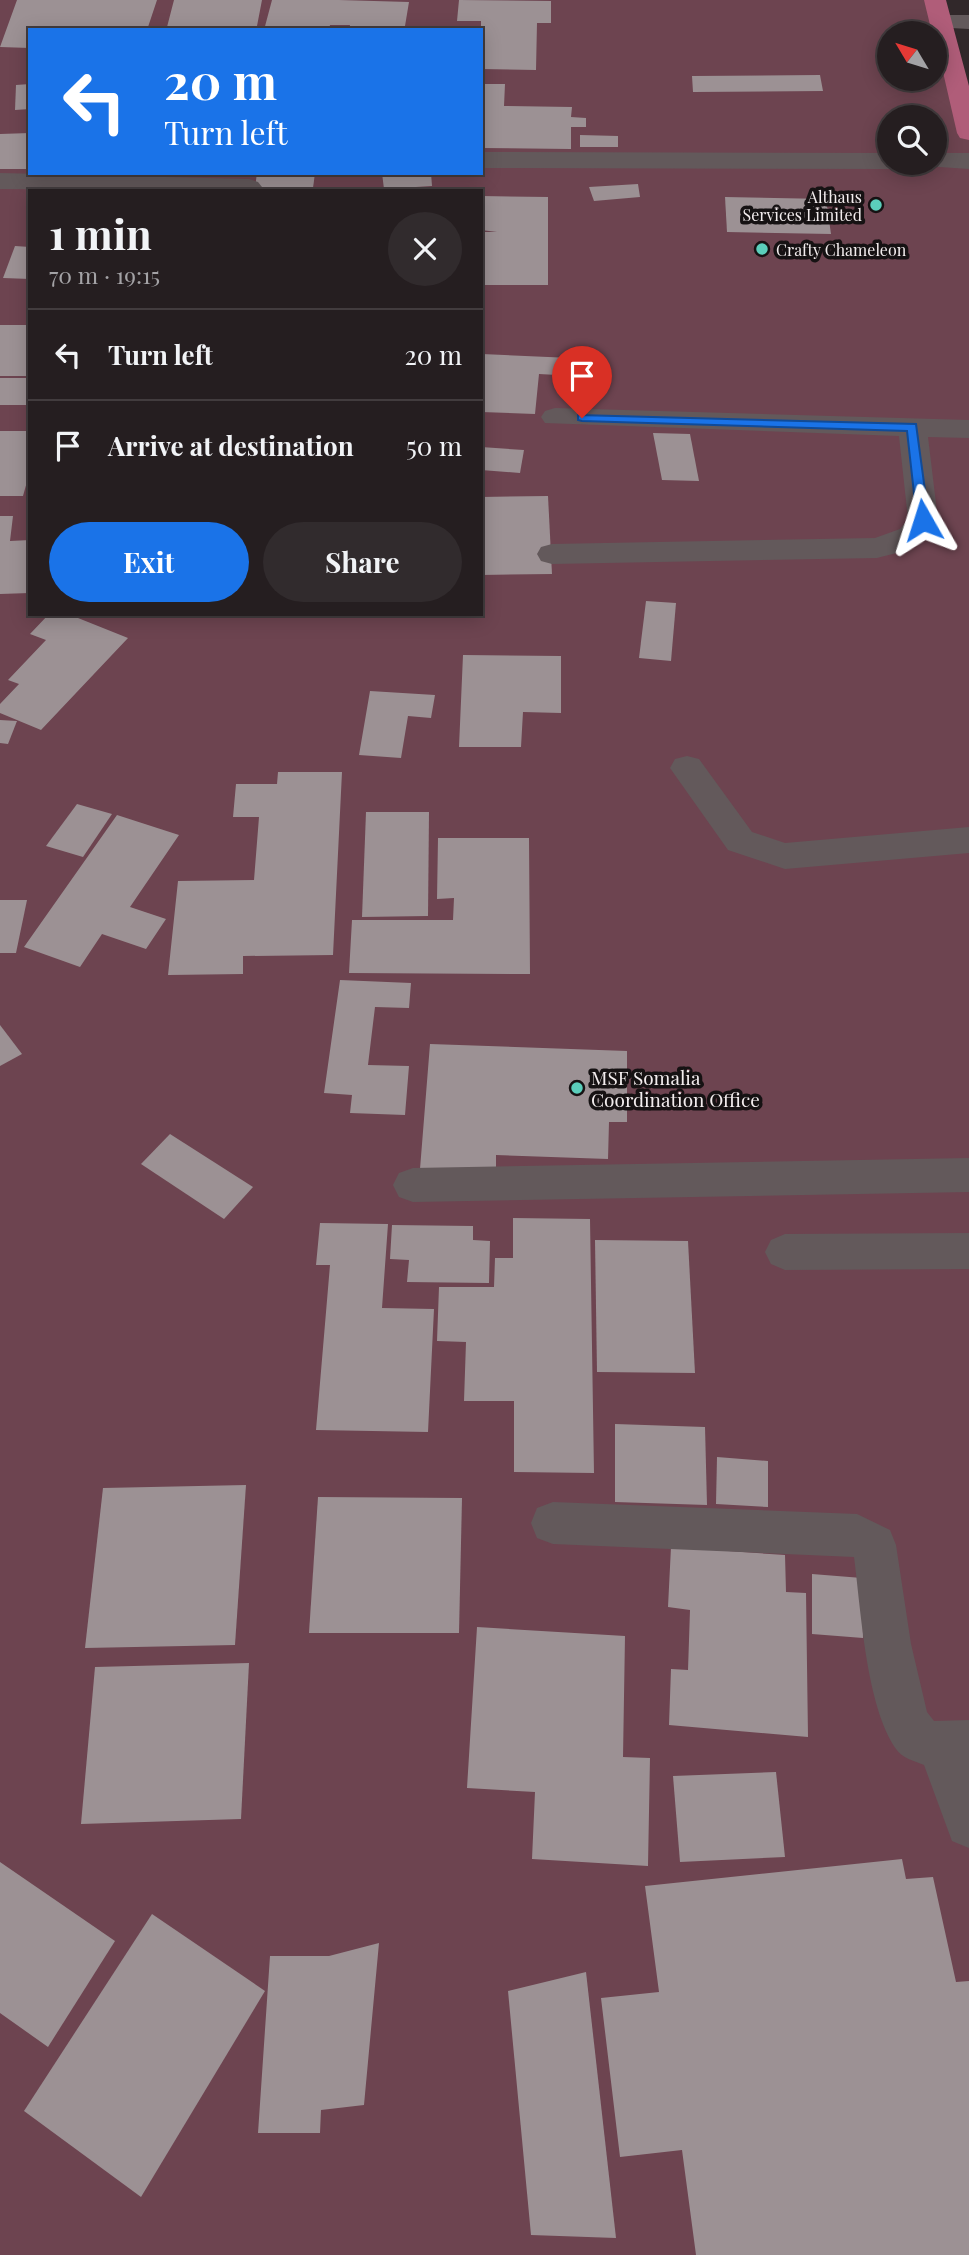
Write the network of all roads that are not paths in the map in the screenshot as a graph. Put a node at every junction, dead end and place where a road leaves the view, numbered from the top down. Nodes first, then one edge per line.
1 (938, 11) edge
2 (969, 22) edge
3 (969, 133) edge
4 (483, 160) edge
5 (877, 161) edge
6 (947, 161) edge
7 (969, 161) edge
8 (72, 177) edge
9 (0, 181) edge
10 (249, 187) dead end
11 (555, 417) dead end
12 (912, 427) junction
13 (969, 429) edge
14 (552, 554) dead end
15 (687, 768) dead end
16 (969, 840) edge
17 (969, 1175) edge
18 (413, 1185) dead end
19 (969, 1251) edge
20 (785, 1252) dead end
21 (553, 1523) dead end
22 (954, 1745) edge
23 (969, 1824) edge

1 - 2 lane
1 - 3 main road
4 - 5 lane
6 - 7 lane
8 - 9 lane
8 - 10 lane
11 - 12 lane
12 - 13 lane
12 - 14 lane
15 - 16 lane
17 - 18 lane
19 - 20 lane
21 - 22 lane
22 - 23 lane

